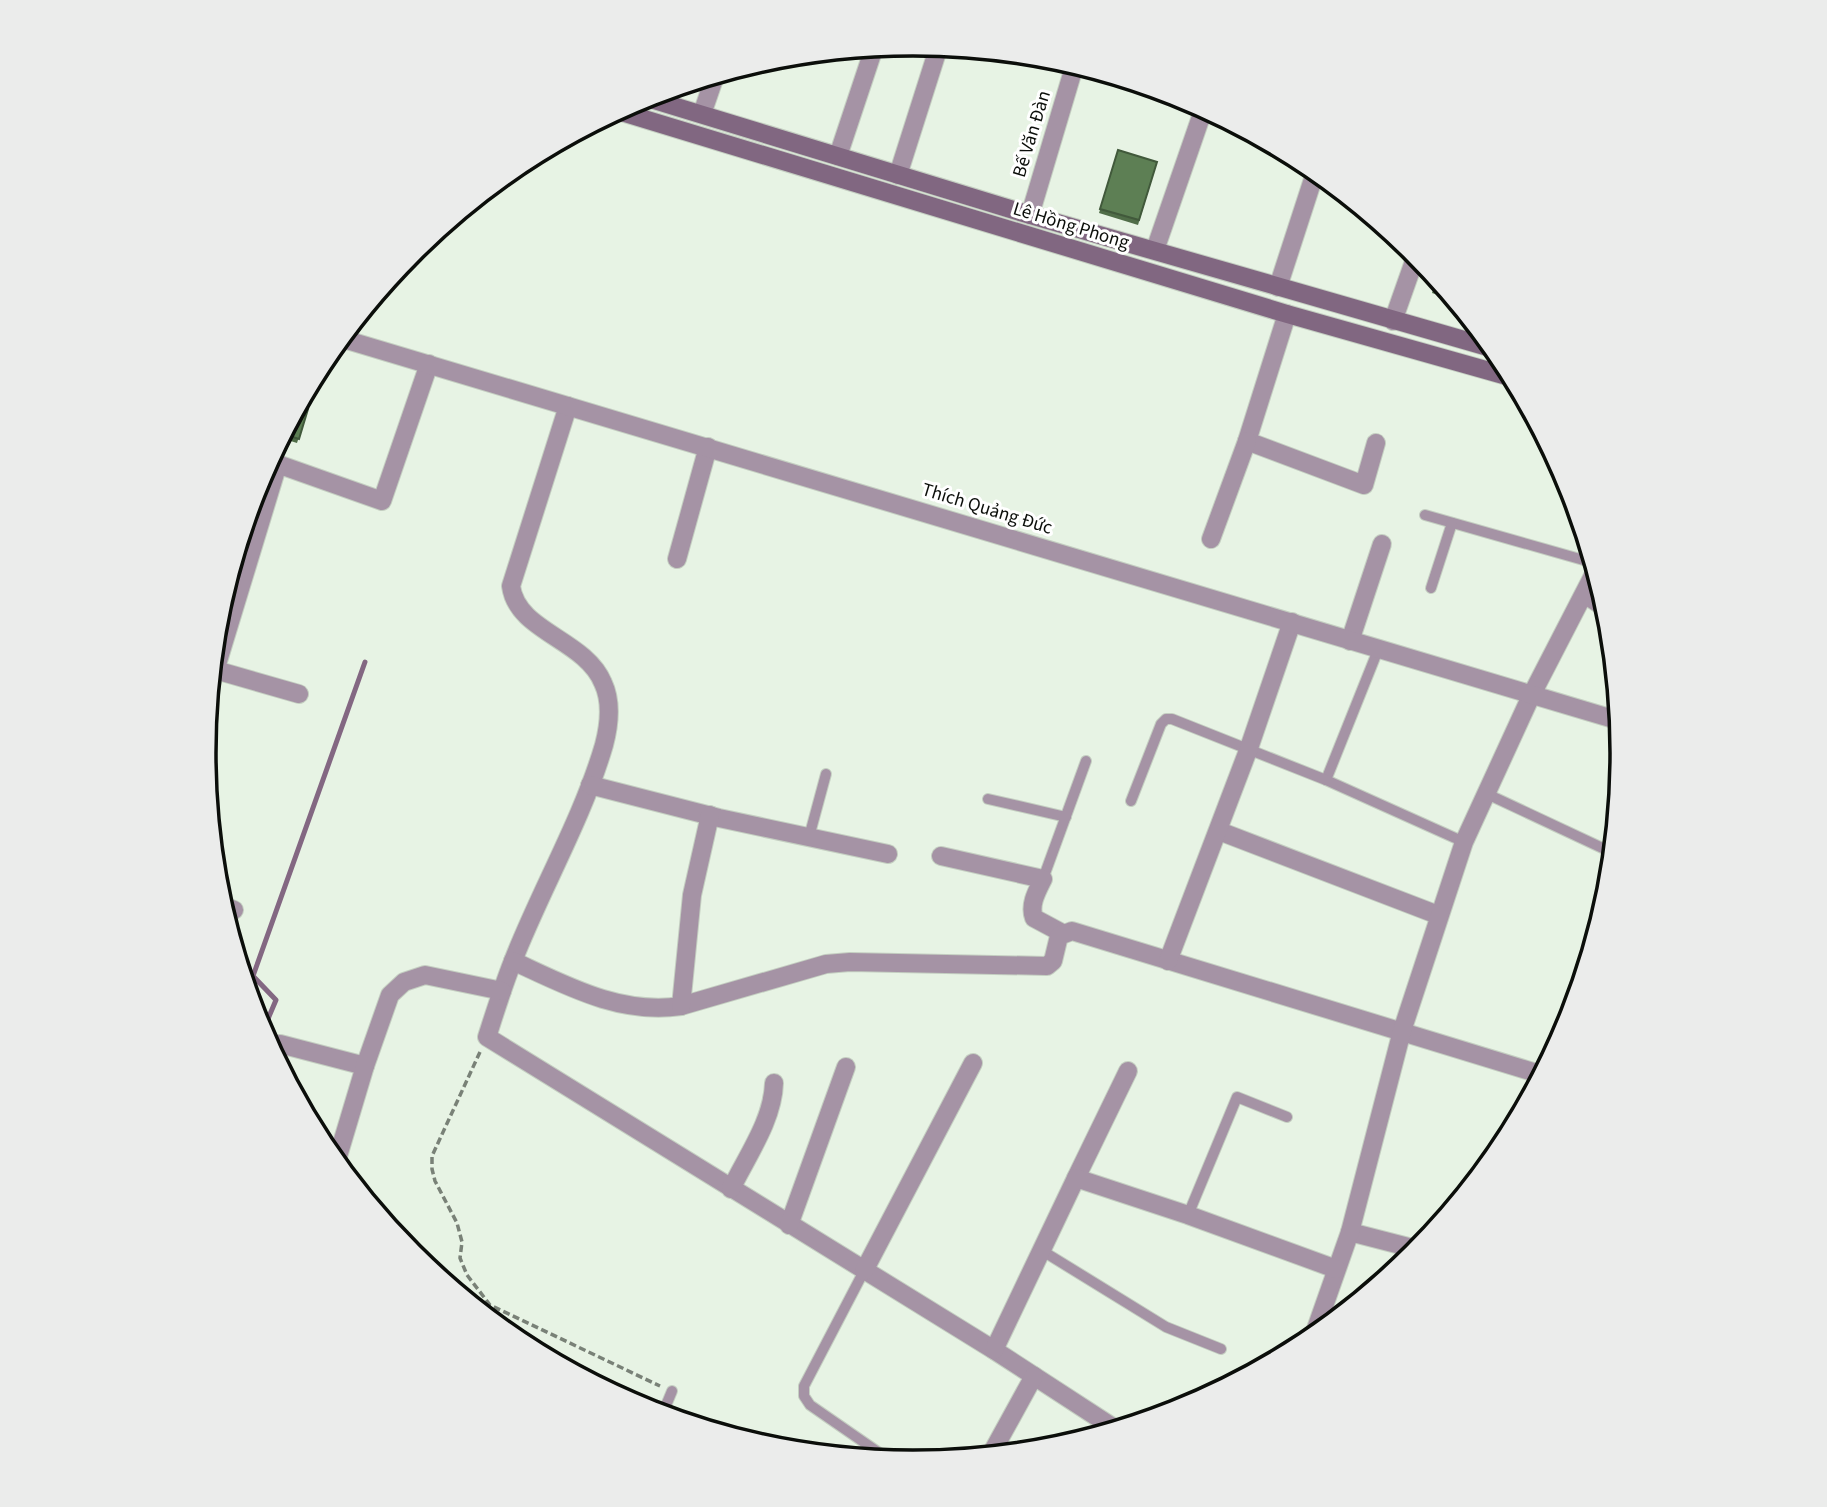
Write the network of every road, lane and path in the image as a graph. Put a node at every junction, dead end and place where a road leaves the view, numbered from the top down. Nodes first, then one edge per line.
1 (936, 56) edge
2 (871, 57) edge
3 (1072, 74) edge
4 (711, 86) edge
5 (663, 103) edge
6 (702, 114) junction
7 (633, 115) edge
8 (1200, 118) edge
9 (838, 156) junction
10 (898, 175) junction
11 (1312, 182) edge
12 (1030, 215) junction
13 (1024, 234) junction
14 (1155, 250) junction
15 (1412, 266) edge
16 (1279, 286) junction
17 (1287, 314) junction
18 (1393, 321) junction
19 (351, 341) edge
20 (1478, 344) edge
21 (429, 364) junction
22 (1498, 373) edge
23 (568, 406) junction
24 (1247, 442) junction
25 (1376, 443) dead end
26 (708, 447) junction
27 (279, 464) edge
28 (1424, 515) dead end
29 (257, 518) edge
30 (1452, 523) junction
31 (1210, 539) dead end
32 (1382, 544) dead end
33 (677, 559) dead end
34 (1583, 560) edge
35 (1589, 583) edge
36 (1431, 588) dead end
37 (1582, 597) junction
38 (1595, 606) edge
39 (229, 618) edge
40 (1292, 622) junction
41 (1350, 641) junction
42 (1378, 650) junction
43 (221, 676) edge
44 (299, 694) dead end
45 (1531, 696) junction
46 (1610, 719) edge
47 (1249, 748) junction
48 (1086, 761) dead end
49 (826, 774) dead end
50 (1325, 779) junction
51 (590, 785) junction
52 (1485, 793) junction
53 (988, 799) dead end
54 (1131, 801) dead end
55 (710, 815) junction
56 (1066, 817) junction
57 (1219, 831) junction
58 (809, 837) junction
59 (1464, 842) junction
60 (1604, 849) edge
61 (888, 854) dead end
62 (941, 856) dead end
63 (1043, 879) junction
64 (1438, 915) junction
65 (1062, 933) junction
66 (513, 961) junction
67 (1168, 961) junction
68 (502, 991) junction
69 (681, 1006) junction
70 (1402, 1031) junction
71 (487, 1037) junction
72 (280, 1044) dead end
73 (973, 1063) dead end
74 (365, 1066) junction
75 (846, 1067) dead end
76 (1128, 1071) dead end
77 (1534, 1072) edge
78 (774, 1083) dead end
79 (1287, 1117) dead end
80 (340, 1150) edge
81 (1076, 1178) junction
82 (731, 1189) junction
83 (1188, 1215) junction
84 (789, 1225) junction
85 (1350, 1232) junction
86 (1407, 1247) edge
87 (1041, 1250) junction
88 (1336, 1269) junction
89 (864, 1271) junction
90 (1319, 1321) edge
91 (1221, 1349) dead end
92 (994, 1350) junction
93 (1034, 1376) junction
94 (672, 1391) joint
95 (666, 1405) edge
96 (1107, 1423) edge
97 (995, 1446) edge
98 (875, 1450) edge

1 - 10 street
2 - 9 street
3 - 12 street, Bế Văn Đàn
4 - 6 street
5 - 6 main road, Lê Hồng Phong
6 - 9 main road, Lê Hồng Phong
7 - 13 main road, Lê Hồng Phong
8 - 14 street
9 - 10 main road, Lê Hồng Phong
10 - 12 main road, Lê Hồng Phong
11 - 16 street
12 - 13 main road
12 - 14 main road, Lê Hồng Phong
13 - 17 main road, Lê Hồng Phong
14 - 16 main road, Lê Hồng Phong
15 - 18 street
16 - 18 main road, Lê Hồng Phong
17 - 22 main road, Lê Hồng Phong
17 - 24 street
18 - 20 main road, Lê Hồng Phong
19 - 21 street, Thích Quảng Đức
21 - 23 street, Thích Quảng Đức
21 - 27 street
23 - 26 street, Thích Quảng Đức
23 - 51 street
24 - 25 street
24 - 31 street
26 - 33 street
26 - 40 street, Thích Quảng Đức
28 - 30 lane
29 - 39 street
30 - 34 lane
30 - 36 lane
32 - 41 street
35 - 37 street
37 - 38 lane
37 - 45 street
40 - 41 street, Thích Quảng Đức
40 - 47 street
41 - 42 street, Thích Quảng Đức
42 - 45 street, Thích Quảng Đức
42 - 50 lane
43 - 44 street
45 - 46 street, Thích Quảng Đức
45 - 52 street
47 - 50 lane
47 - 54 lane
47 - 57 street
48 - 56 lane
49 - 58 lane
50 - 59 lane
51 - 55 street
51 - 66 street
52 - 59 street
52 - 60 lane
53 - 56 lane
55 - 58 street
55 - 69 street
56 - 63 lane
57 - 64 street
57 - 67 street
58 - 61 street
59 - 64 street
62 - 63 street
63 - 65 street
64 - 70 street
65 - 67 street
65 - 69 street
66 - 68 street
66 - 69 street
67 - 70 street
68 - 71 street
68 - 74 street
70 - 77 street
70 - 85 street
71 - 82 street
71 - 94 path
72 - 74 street
73 - 89 street
74 - 80 street
75 - 84 street
76 - 81 street
78 - 82 street
79 - 83 lane
81 - 83 street
81 - 87 street
82 - 84 street
83 - 88 street
84 - 89 street
85 - 86 street
85 - 88 street
87 - 91 lane
87 - 92 street
88 - 90 street
89 - 92 street
89 - 98 lane
92 - 93 street
93 - 96 street
93 - 97 street
94 - 95 lane

